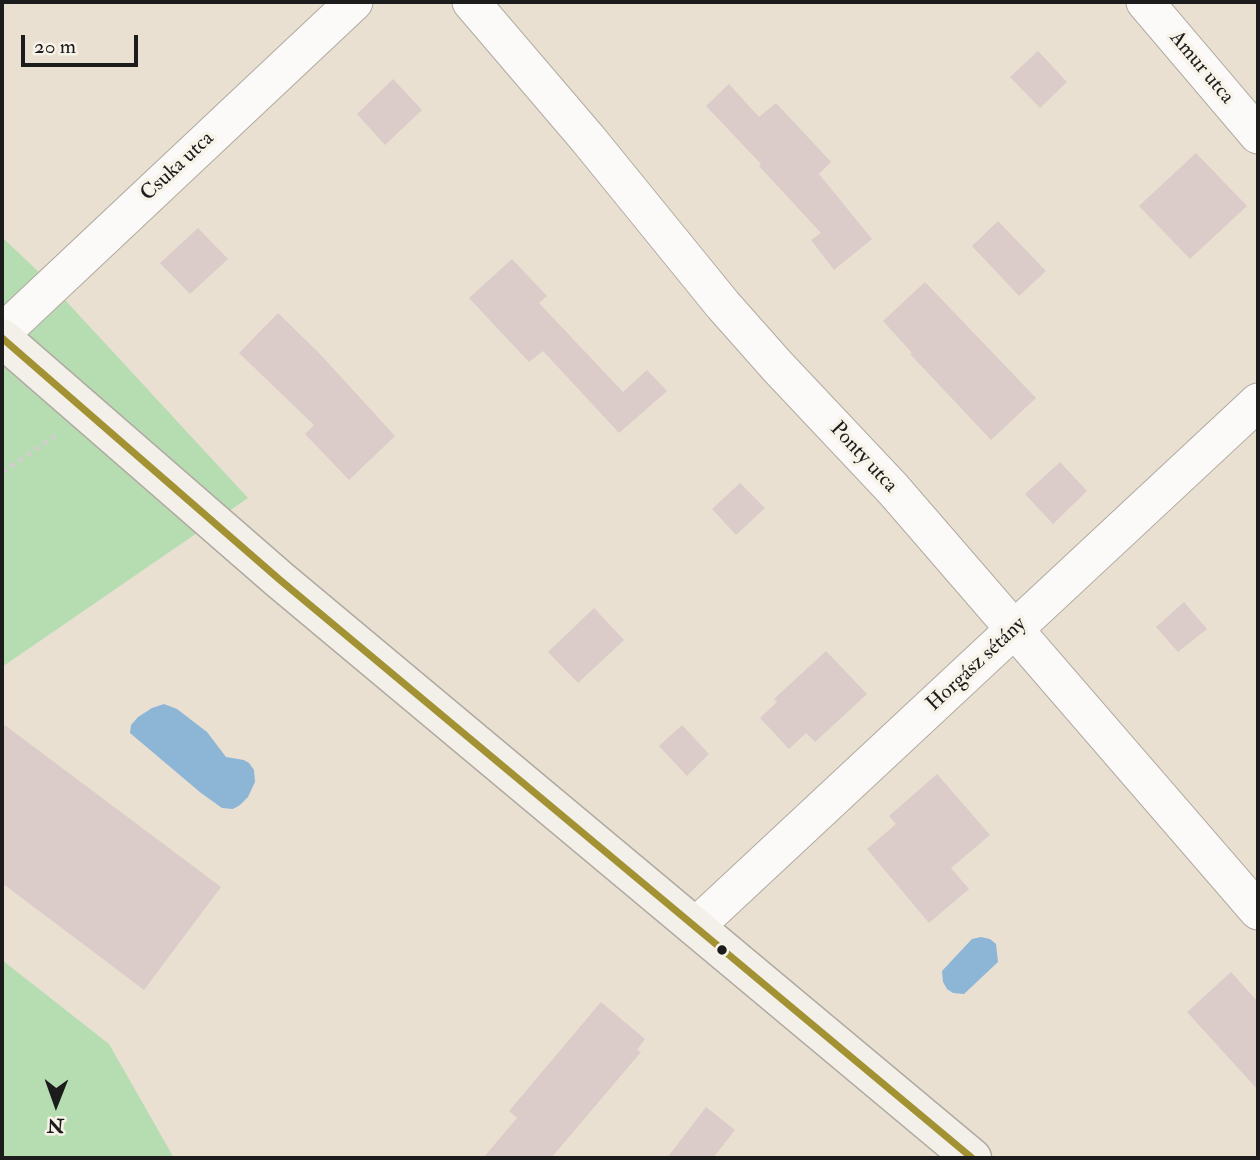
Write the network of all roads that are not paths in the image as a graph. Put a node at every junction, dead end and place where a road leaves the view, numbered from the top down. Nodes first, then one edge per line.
1 (354, 2) edge
2 (471, 2) edge
3 (1145, 2) edge
4 (1258, 135) edge
5 (2, 335) edge
6 (1258, 402) edge
7 (1015, 631) junction
8 (1258, 911) edge
9 (695, 928) junction
10 (972, 1158) edge

1 - 5 street, Csuka utca
2 - 7 street, Ponty utca
3 - 4 street, Amur utca
5 - 9 main road
6 - 7 street, Horgász sétány
7 - 8 street, Ponty utca
7 - 9 street, Horgász sétány
9 - 10 main road

